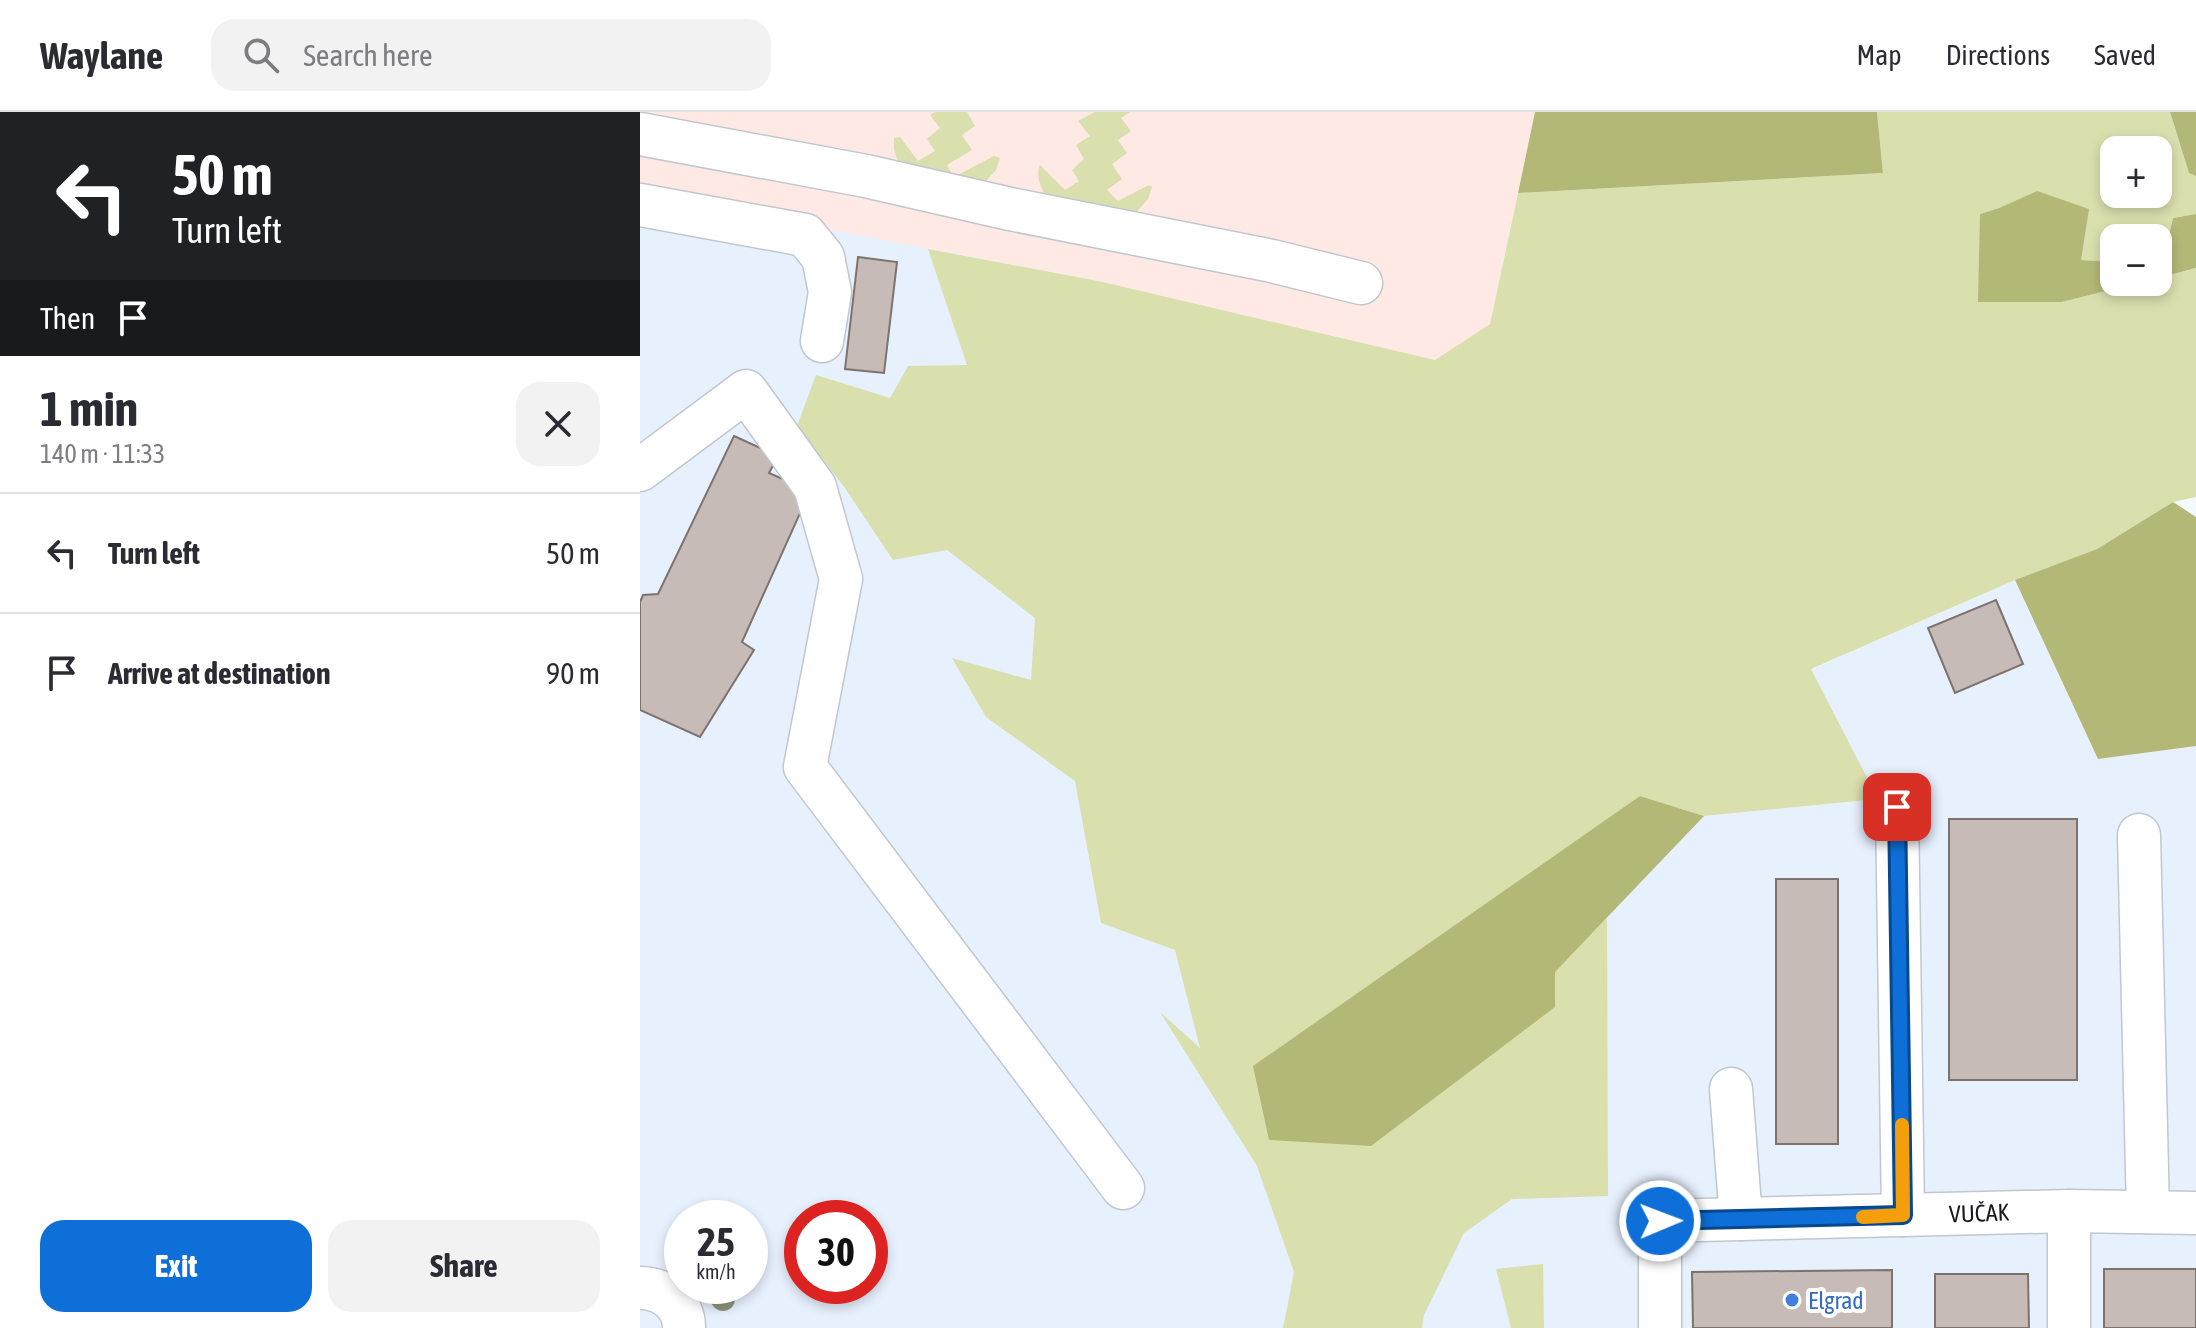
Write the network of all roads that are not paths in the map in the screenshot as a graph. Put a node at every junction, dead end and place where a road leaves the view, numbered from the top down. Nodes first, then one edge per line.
1 (640, 134) edge
2 (640, 205) edge
3 (1361, 283) dead end
4 (822, 341) dead end
5 (640, 470) edge
6 (1897, 807) dead end
7 (2139, 835) dead end
8 (1731, 1089) dead end
9 (1123, 1188) dead end
10 (2069, 1211) junction
11 (2148, 1212) junction
12 (2196, 1213) edge
13 (1903, 1215) junction
14 (1741, 1219) junction
15 (640, 1288) edge
16 (684, 1328) edge
17 (1660, 1328) edge
18 (2069, 1328) edge

1 - 3 street
2 - 4 street
5 - 9 street
6 - 13 street
7 - 11 street
8 - 14 street
10 - 11 street, VUČAK
10 - 13 street, VUČAK
10 - 18 street
11 - 12 street, VUČAK
13 - 14 street, VUČAK
14 - 17 street, VUČAK
15 - 16 street

